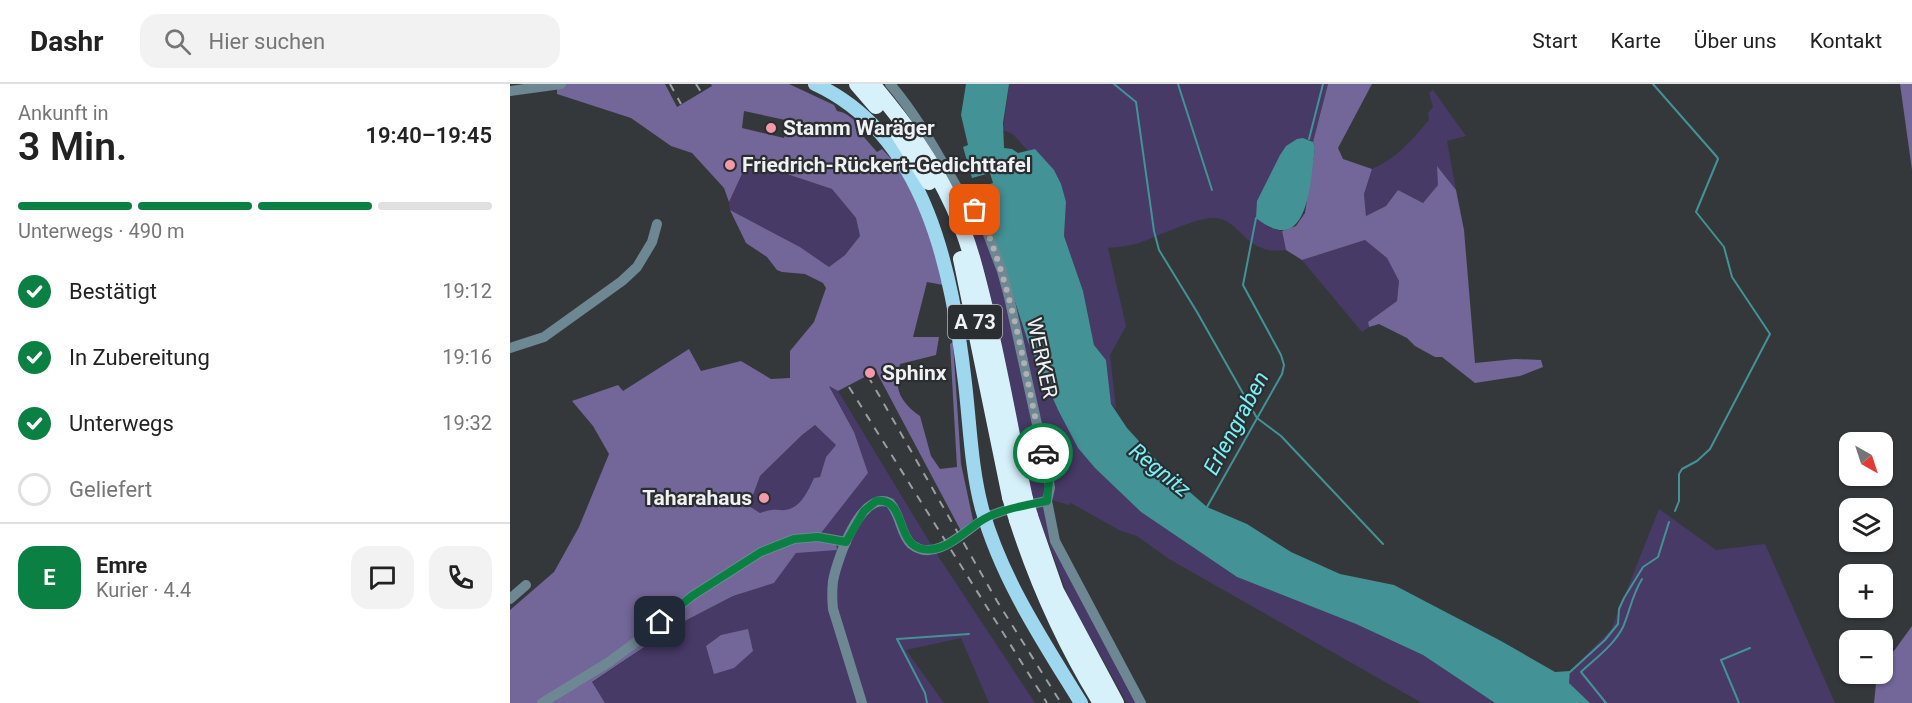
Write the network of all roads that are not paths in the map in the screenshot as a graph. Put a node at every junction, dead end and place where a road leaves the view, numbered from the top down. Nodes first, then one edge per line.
1 (561, 84) edge
2 (814, 84) edge
3 (857, 84) edge
4 (872, 84) edge
5 (890, 84) edge
6 (510, 91) edge
7 (657, 224) dead end
8 (510, 348) edge
9 (1047, 501) junction
10 (1020, 508) junction
11 (985, 518) junction
12 (846, 542) junction
13 (526, 585) dead end
14 (510, 599) edge
15 (542, 703) edge
16 (862, 703) edge
17 (1081, 703) edge
18 (1101, 703) edge
19 (1116, 703) edge
20 (1141, 703) edge

1 - 6 street
2 - 11 main road
3 - 10 highway, A 73
4 - 10 highway, A 73
5 - 9 street, WERKER
7 - 8 street
9 - 11 street
9 - 20 street, WERKER
10 - 18 highway, A 73
10 - 19 highway, A 73
11 - 12 street
11 - 17 main road
12 - 15 street
12 - 16 street
13 - 14 street

